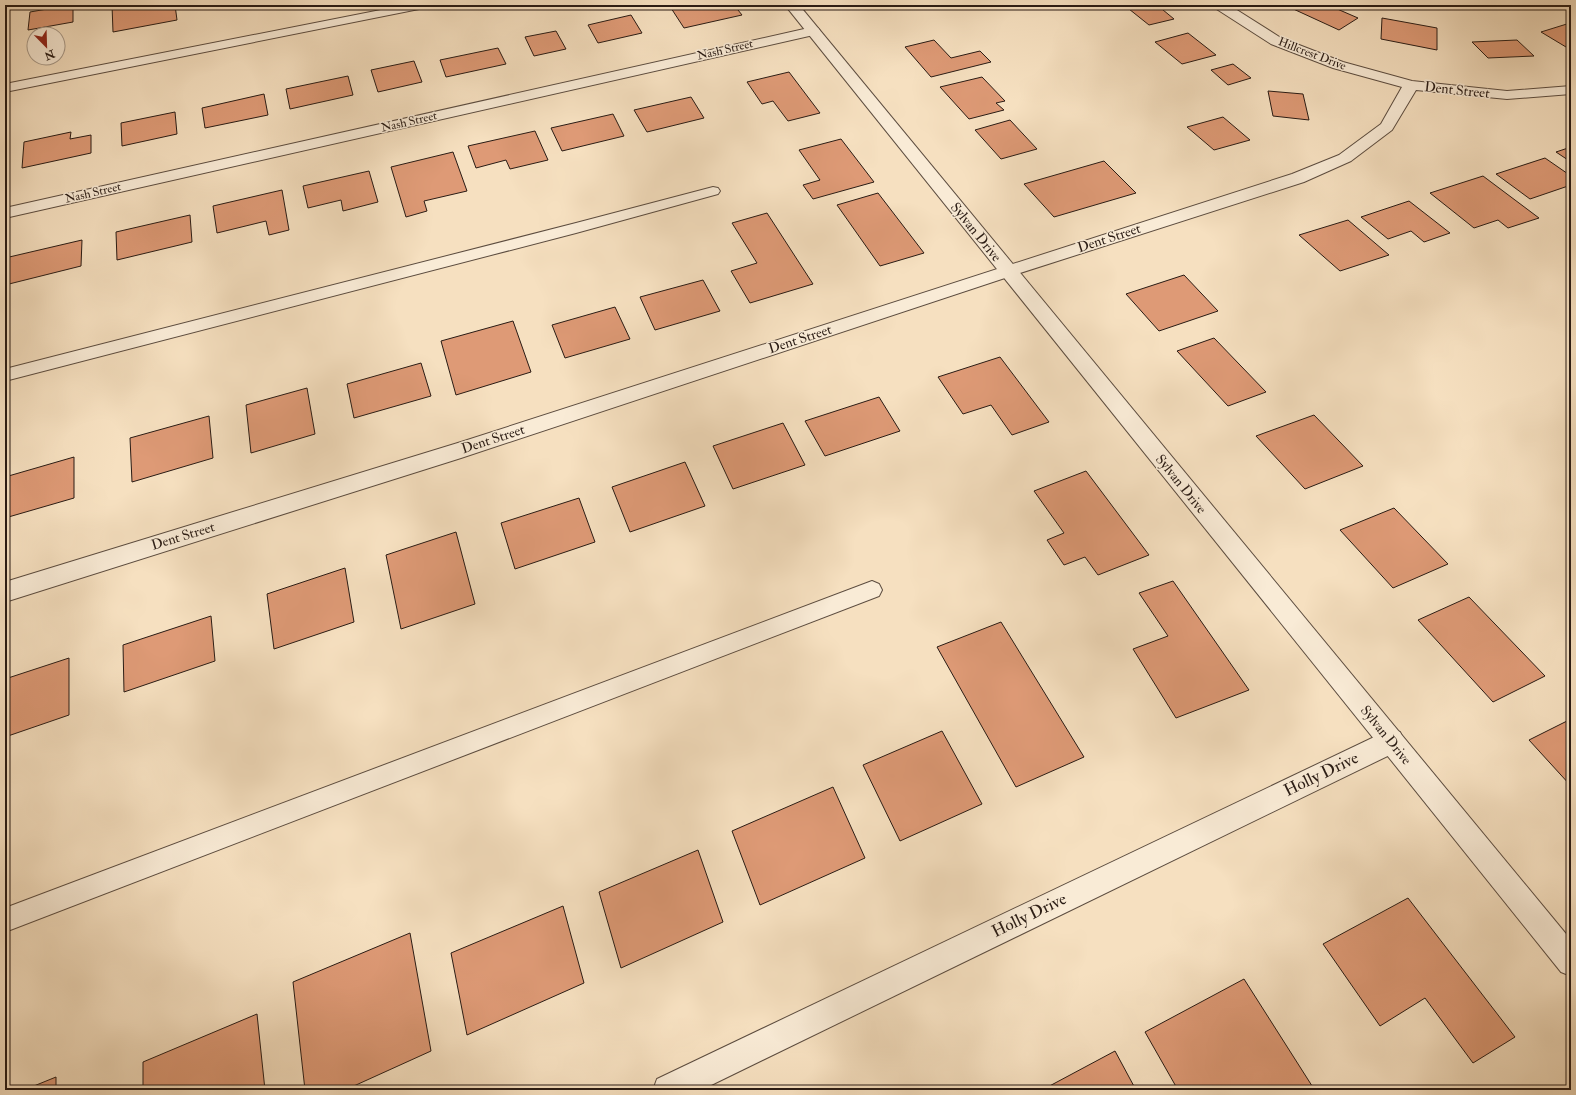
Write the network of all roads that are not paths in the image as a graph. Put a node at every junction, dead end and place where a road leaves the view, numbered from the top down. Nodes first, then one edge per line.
1 (424, 5) edge
2 (792, 5) edge
3 (1220, 5) edge
4 (813, 31) junction
5 (1411, 85) junction
6 (5, 88) edge
7 (1571, 90) edge
8 (713, 191) dead end
9 (5, 212) edge
10 (1008, 271) junction
11 (5, 375) edge
12 (872, 590) dead end
13 (5, 592) edge
14 (1391, 741) junction
15 (5, 920) edge
16 (1571, 962) edge
17 (668, 1090) edge

1 - 6 lane
2 - 4 street, Sylvan Drive
3 - 5 street, Hillcrest Drive
4 - 9 street, Nash Street
4 - 10 street, Sylvan Drive
5 - 7 street, Dent Street
5 - 10 street, Dent Street
8 - 11 lane
10 - 13 street, Dent Street
10 - 14 street, Sylvan Drive
12 - 15 lane
14 - 16 street, Sylvan Drive
14 - 17 street, Holly Drive

